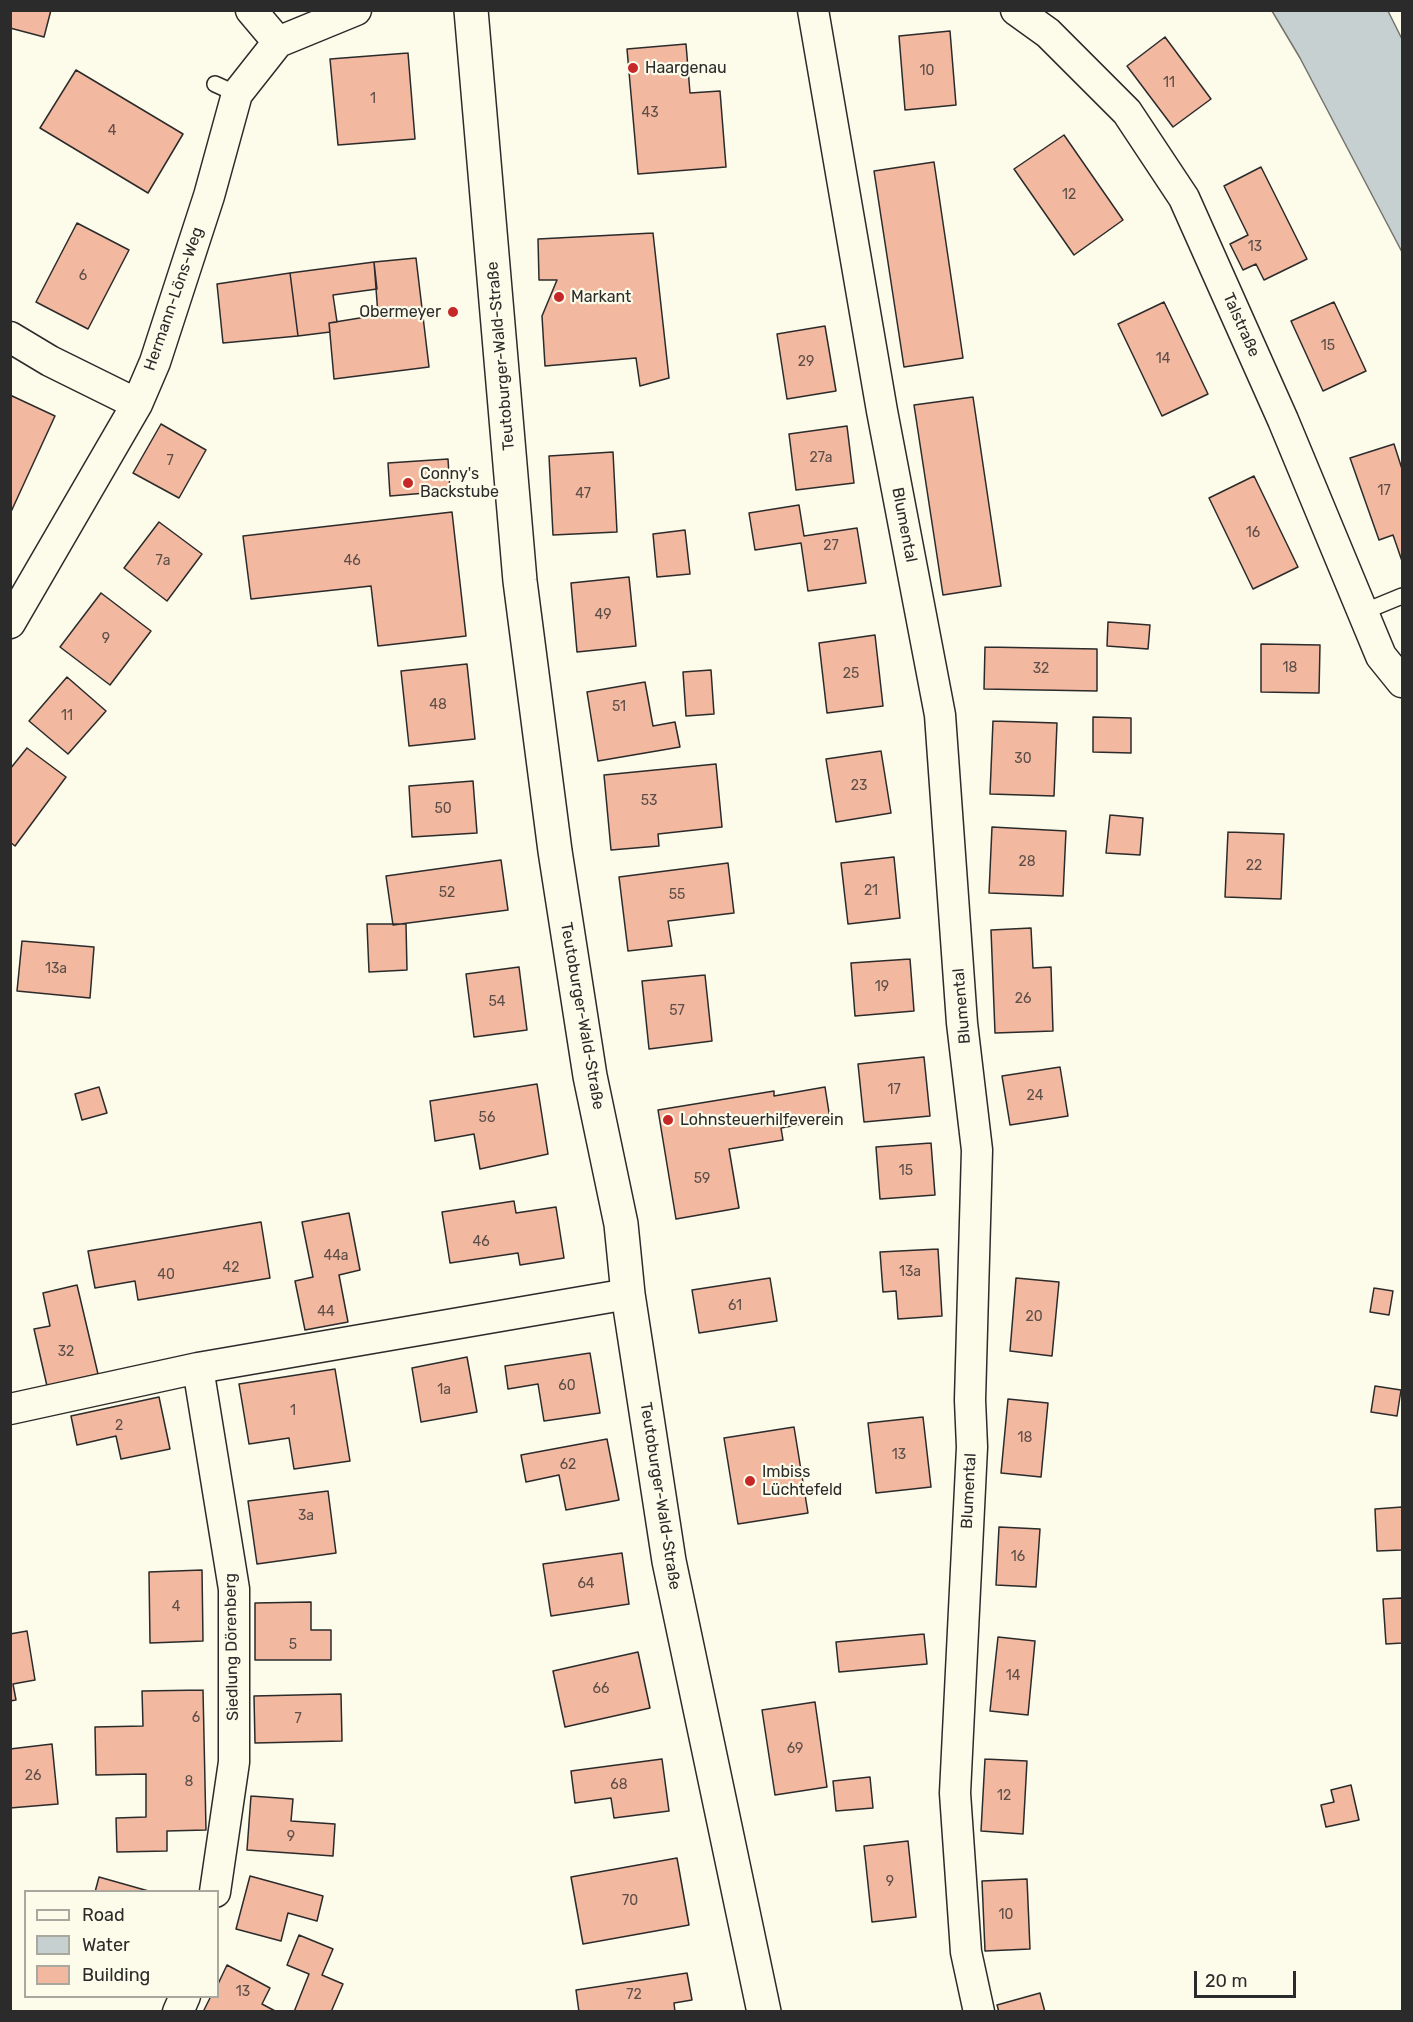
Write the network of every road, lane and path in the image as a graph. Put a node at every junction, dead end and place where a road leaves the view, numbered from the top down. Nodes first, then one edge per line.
1 (251, 10) edge
2 (356, 10) edge
3 (471, 10) edge
4 (813, 10) edge
5 (1016, 10) edge
6 (278, 42) junction
7 (10, 337) edge
8 (137, 404) junction
9 (1402, 596) edge
10 (1363, 612) junction
11 (10, 623) edge
12 (1402, 682) edge
13 (628, 1294) junction
14 (198, 1368) junction
15 (10, 1409) edge
16 (215, 1890) edge
17 (184, 1998) edge
18 (178, 2012) edge
19 (764, 2012) edge
20 (979, 2012) edge

1 - 6 street
2 - 6 street, Hermann-Löns-Weg
3 - 13 main road, Teutoburger-Wald-Straße
4 - 20 street, Blumental
5 - 10 street, Talstraße
6 - 8 street, Hermann-Löns-Weg
7 - 8 street
8 - 11 street, Hermann-Löns-Weg
9 - 10 lane
10 - 12 street, Talstraße
13 - 14 street
13 - 19 main road, Teutoburger-Wald-Straße
14 - 15 street
14 - 16 street, Siedlung Dörenberg
17 - 18 street

